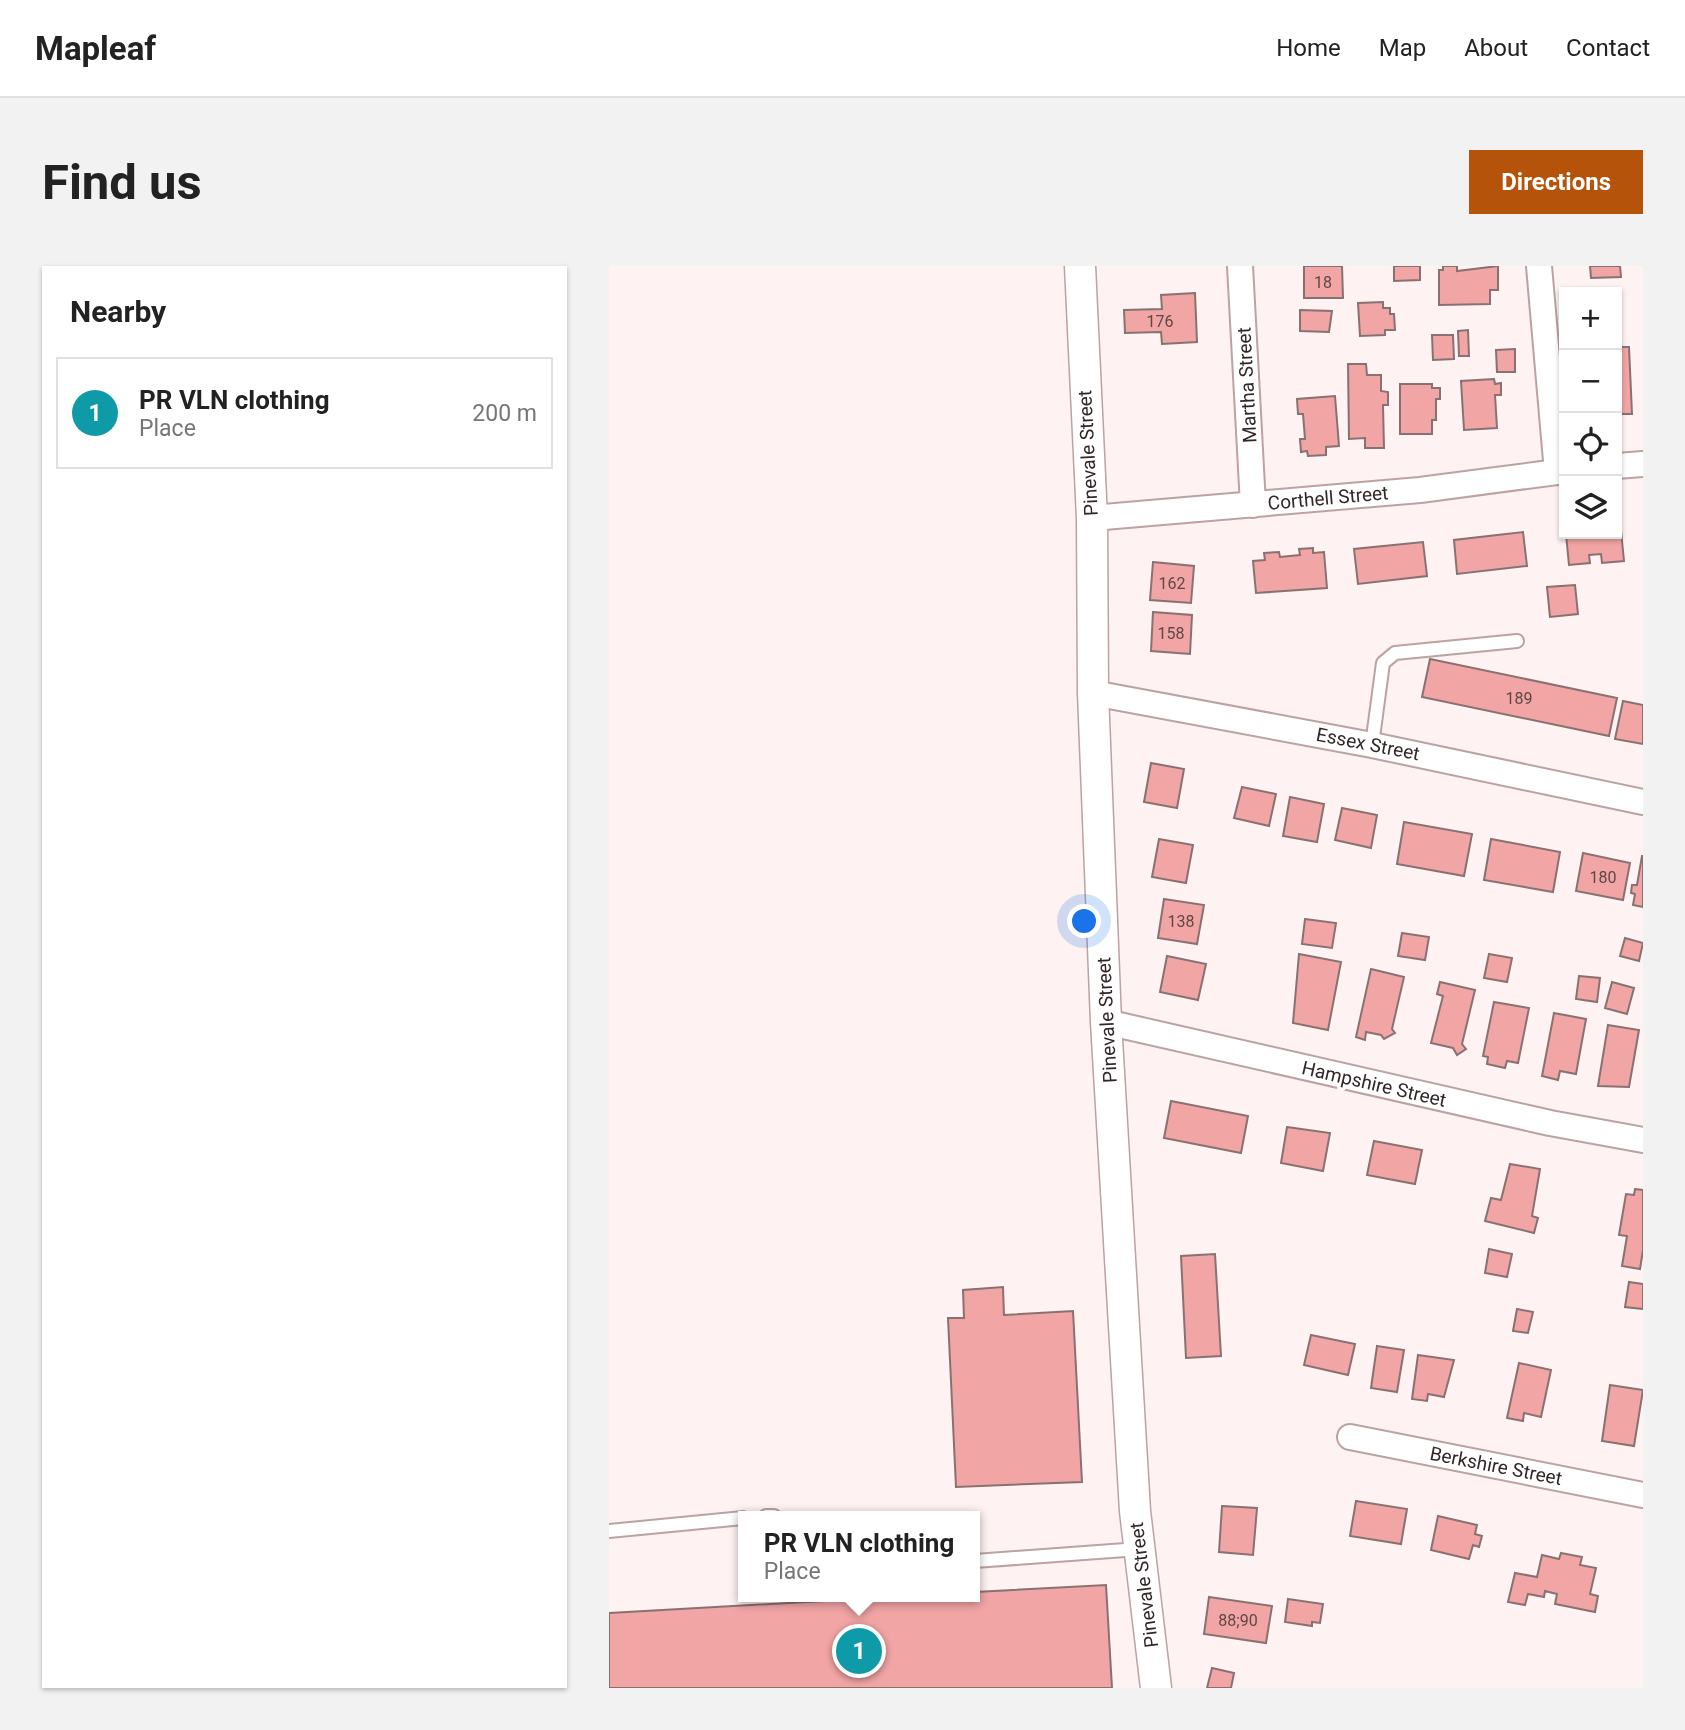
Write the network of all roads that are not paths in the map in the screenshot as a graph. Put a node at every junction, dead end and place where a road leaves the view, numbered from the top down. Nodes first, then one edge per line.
1 (1080, 266) edge
2 (1240, 266) edge
3 (1539, 266) edge
4 (1559, 462) edge
5 (1643, 464) edge
6 (1622, 466) edge
7 (1559, 472) edge
8 (1254, 505) junction
9 (1092, 518) junction
10 (1517, 641) dead end
11 (1093, 693) junction
12 (1372, 745) junction
13 (1643, 802) edge
14 (1106, 1023) junction
15 (1643, 1140) edge
16 (1350, 1437) dead end
17 (1643, 1495) edge
18 (738, 1519) edge
19 (609, 1531) edge
20 (1140, 1549) junction
21 (980, 1561) edge
22 (1156, 1688) edge

1 - 9 street, Pinevale Street
2 - 8 street, Martha Street
3 - 4 street
5 - 6 street
7 - 8 street, Corthell Street
8 - 9 street, Corthell Street
9 - 11 street, Pinevale Street
10 - 12 lane
11 - 12 street, Essex Street
11 - 14 street, Pinevale Street
12 - 13 street, Essex Street
14 - 15 street, Hampshire Street
14 - 20 street, Pinevale Street
16 - 17 street, Berkshire Street
18 - 19 lane
20 - 21 lane
20 - 22 street, Pinevale Street

